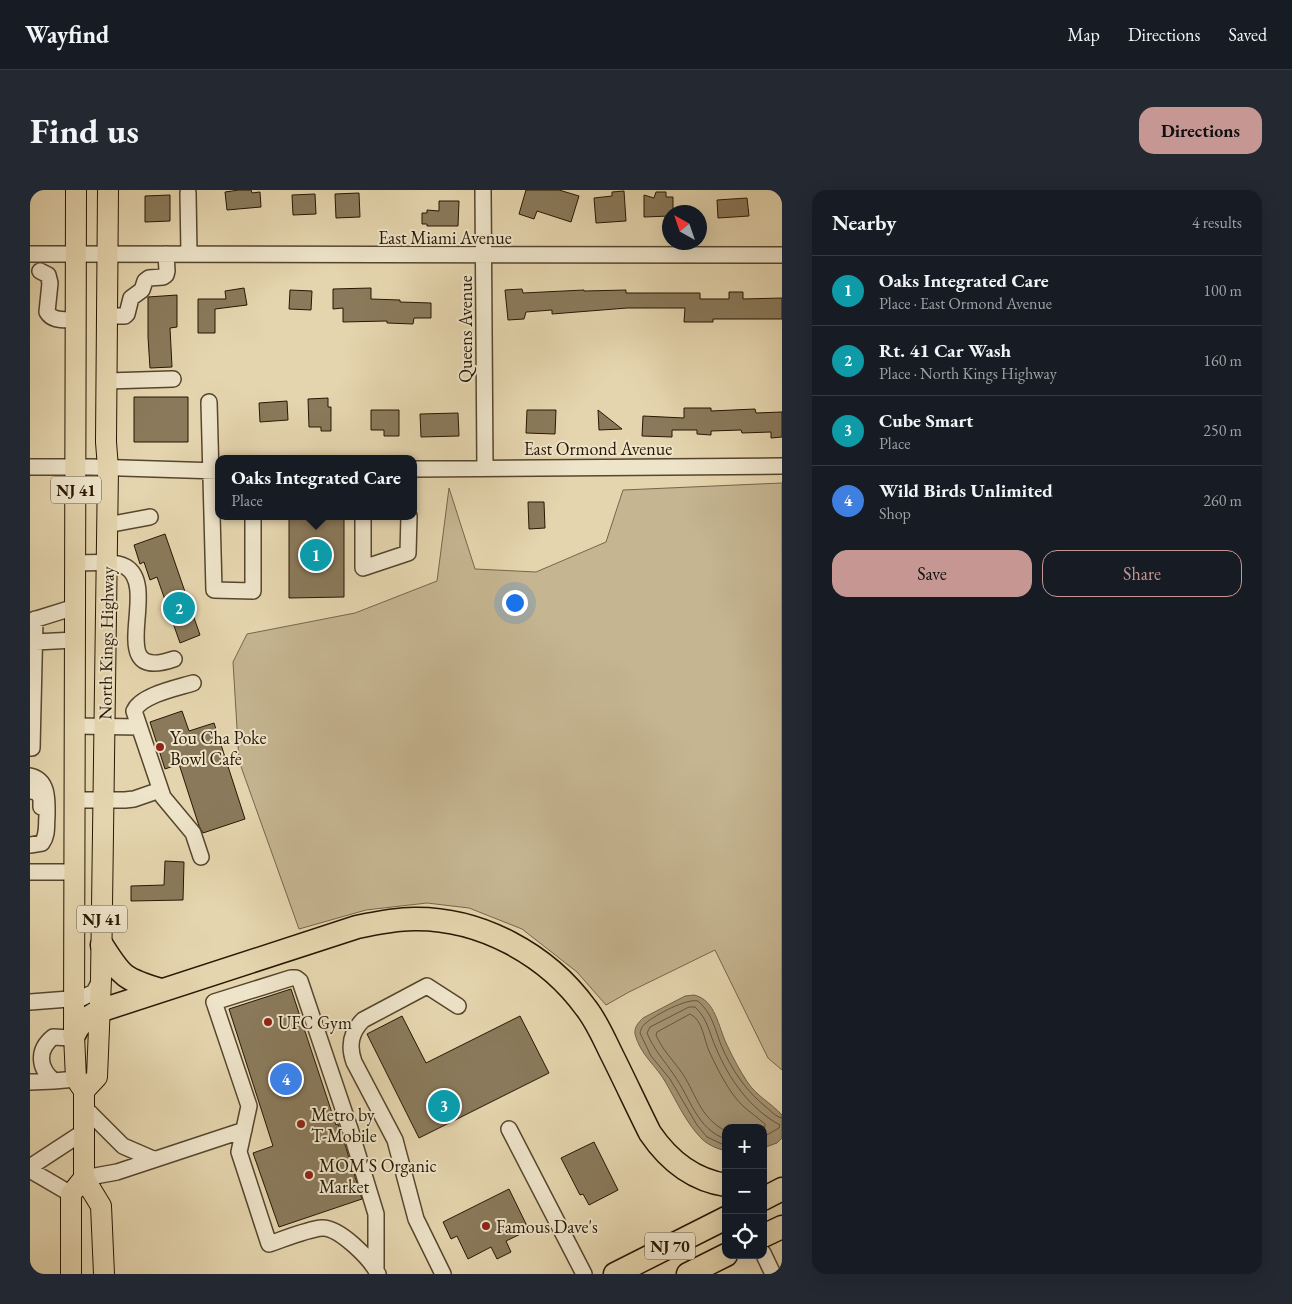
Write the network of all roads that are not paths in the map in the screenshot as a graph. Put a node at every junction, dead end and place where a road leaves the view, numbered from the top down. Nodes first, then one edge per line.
1 (76, 190) edge
2 (108, 190) edge
3 (483, 190) edge
4 (188, 193) dead end
5 (35, 254) edge
6 (76, 254) junction
7 (108, 254) junction
8 (166, 254) junction
9 (188, 254) junction
10 (782, 255) edge
11 (483, 256) junction
12 (35, 273) edge
13 (107, 316) junction
14 (76, 320) junction
15 (173, 379) dead end
16 (107, 380) junction
17 (209, 402) dead end
18 (782, 466) edge
19 (30, 467) edge
20 (76, 467) junction
21 (108, 468) junction
22 (485, 468) junction
23 (417, 469) edge
24 (214, 471) edge
25 (150, 517) dead end
26 (253, 520) edge
27 (363, 520) edge
28 (409, 520) edge
29 (107, 524) junction
30 (76, 563) junction
31 (107, 563) junction
32 (76, 607) junction
33 (33, 620) edge
34 (75, 640) junction
35 (35, 642) junction
36 (174, 659) dead end
37 (193, 683) dead end
38 (75, 726) junction
39 (104, 726) junction
40 (140, 727) junction
41 (30, 748) edge
42 (30, 776) edge
43 (160, 790) junction
44 (30, 791) edge
45 (75, 800) junction
46 (103, 800) junction
47 (30, 838) edge
48 (30, 845) edge
49 (201, 857) dead end
50 (30, 872) edge
51 (74, 872) junction
52 (102, 945) junction
53 (101, 979) junction
54 (161, 990) junction
55 (74, 1000) junction
56 (30, 1002) edge
57 (458, 1006) dead end
58 (99, 1011) junction
59 (74, 1035) junction
60 (54, 1081) junction
61 (30, 1082) edge
62 (82, 1093) junction
63 (509, 1129) dead end
64 (244, 1130) junction
65 (85, 1131) junction
66 (153, 1159) junction
67 (30, 1169) edge
68 (84, 1178) junction
69 (782, 1180) edge
70 (767, 1182) edge
71 (722, 1184) edge
72 (782, 1190) edge
73 (71, 1194) junction
74 (767, 1197) edge
75 (722, 1220) edge
76 (782, 1227) edge
77 (767, 1234) edge
78 (722, 1257) edge
79 (766, 1259) edge
80 (377, 1272) edge
81 (438, 1272) edge
82 (71, 1274) edge
83 (104, 1274) edge
84 (584, 1274) edge
85 (615, 1274) edge
86 (688, 1274) edge
87 (773, 1274) edge

1 - 6 main road, North Kings Highway / NJ 41
2 - 7 main road, North Kings Highway / NJ 41
3 - 11 street, Queens Avenue
4 - 9 street
5 - 6 street, East Miami Avenue
5 - 12 street
6 - 7 street, East Miami Avenue
6 - 14 main road, North Kings Highway / NJ 41
7 - 8 street, East Miami Avenue
7 - 13 main road, North Kings Highway / NJ 41
8 - 9 street, East Miami Avenue
8 - 13 street
9 - 11 street, East Miami Avenue
10 - 11 street, East Miami Avenue
11 - 22 street, Queens Avenue
12 - 14 street
13 - 16 main road, North Kings Highway / NJ 41
14 - 20 main road, North Kings Highway / NJ 41
15 - 16 street
16 - 21 main road, North Kings Highway / NJ 41
17 - 24 street
18 - 22 street, East Ormond Avenue
19 - 20 street
20 - 21 street
20 - 30 main road, North Kings Highway / NJ 41
21 - 24 street
21 - 29 main road, North Kings Highway / NJ 41
22 - 23 street, East Ormond Avenue
24 - 26 street
25 - 29 street
27 - 28 street
29 - 31 main road, North Kings Highway / NJ 41
30 - 31 street
30 - 32 main road, North Kings Highway / NJ 41
31 - 36 street
31 - 39 main road, North Kings Highway / NJ 41
32 - 33 street
32 - 34 main road, North Kings Highway / NJ 41
33 - 35 street
34 - 35 street
34 - 38 main road, North Kings Highway / NJ 41
35 - 41 street
37 - 40 street
38 - 39 street
38 - 45 main road, North Kings Highway / NJ 41
39 - 40 street
39 - 46 main road, North Kings Highway / NJ 41
40 - 43 street
42 - 48 street
43 - 46 street
43 - 49 street
44 - 47 street
45 - 46 street
45 - 51 main road, North Kings Highway / NJ 41
46 - 52 main road, North Kings Highway / NJ 41
50 - 51 street
51 - 55 main road, North Kings Highway / NJ 41
52 - 53 main road, North Kings Highway / NJ 41
52 - 54 highway
53 - 55 street
53 - 58 main road, North Kings Highway / NJ 41
54 - 58 highway
54 - 71 highway
55 - 56 street
55 - 59 main road, North Kings Highway / NJ 41
57 - 81 street
58 - 59 highway
58 - 62 main road, North Kings Highway / NJ 41
59 - 60 street
59 - 62 main road, North Kings Highway / NJ 41
60 - 61 street
60 - 62 street
62 - 65 main road, North Kings Highway / NJ 41
62 - 66 street
63 - 84 street
64 - 66 street
64 - 80 street
64 - 80 street
65 - 67 street
65 - 68 main road, North Kings Highway / NJ 41
66 - 68 street
67 - 73 street
68 - 73 main road
68 - 83 main road
69 - 70 highway
72 - 74 highway
73 - 82 main road
75 - 85 highway, NJ 70
76 - 77 highway
78 - 86 highway, NJ 70
79 - 87 street

